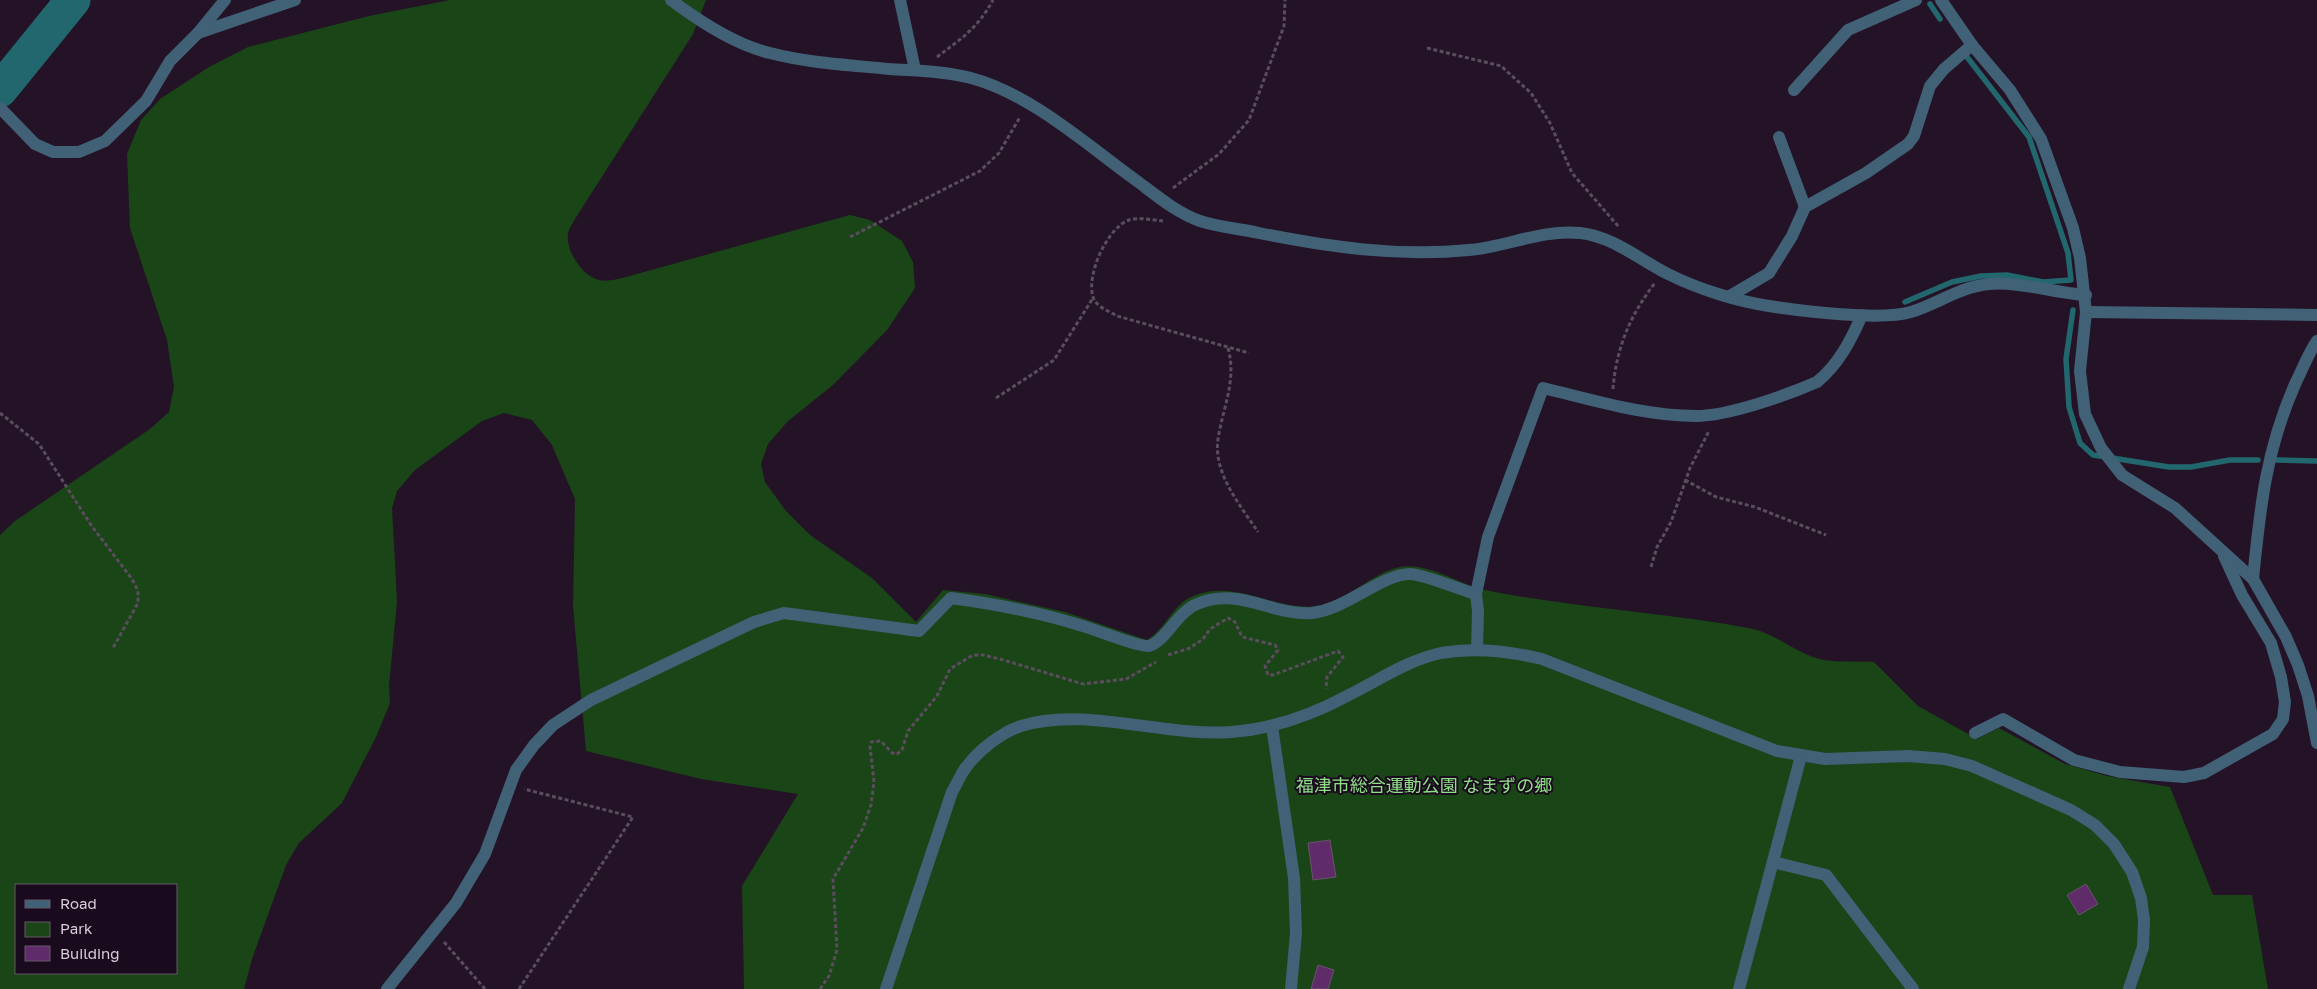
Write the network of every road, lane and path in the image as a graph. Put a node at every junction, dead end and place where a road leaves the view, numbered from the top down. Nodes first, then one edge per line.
1 (225, 0) edge
2 (295, 0) edge
3 (671, 0) edge
4 (900, 0) edge
5 (992, 0) edge
6 (1285, 0) edge
7 (1916, 0) edge
8 (1941, 0) edge
9 (198, 33) junction
10 (1972, 45) junction
11 (1427, 48) dead end
12 (918, 69) junction
13 (1794, 90) dead end
14 (1028, 103) junction
15 (0, 108) edge
16 (1779, 137) dead end
17 (1165, 201) junction
18 (1805, 207) junction
19 (1166, 221) dead end
20 (850, 237) dead end
21 (1632, 253) junction
22 (1661, 270) junction
23 (2086, 295) junction
24 (1730, 296) junction
25 (1093, 298) junction
26 (2086, 312) junction
27 (1862, 315) junction
28 (2317, 315) edge
29 (2317, 341) edge
30 (1228, 348) junction
31 (1249, 353) dead end
32 (996, 398) dead end
33 (1613, 405) junction
34 (0, 413) edge
35 (1707, 415) junction
36 (1685, 480) junction
37 (1258, 532) dead end
38 (1826, 535) dead end
39 (2220, 549) junction
40 (1651, 567) dead end
41 (2253, 579) junction
42 (1476, 594) junction
43 (113, 648) dead end
44 (1477, 650) junction
45 (1334, 703) junction
46 (1272, 726) junction
47 (1975, 733) dead end
48 (2317, 743) edge
49 (1801, 756) junction
50 (510, 785) junction
51 (1773, 862) junction
52 (433, 931) junction
53 (387, 989) edge
54 (485, 989) edge
55 (519, 989) edge
56 (820, 989) edge
57 (886, 989) edge
58 (1291, 989) edge
59 (1738, 989) edge
60 (1913, 989) edge
61 (2129, 989) edge

1 - 9 street
2 - 9 street
3 - 12 street
4 - 12 street
5 - 12 path
6 - 17 path
7 - 13 street
8 - 10 street
9 - 15 street
10 - 18 street
10 - 23 street
11 - 21 path
12 - 14 street
14 - 17 street
14 - 20 path
16 - 18 street
17 - 21 street
18 - 24 street
19 - 25 path
21 - 22 street
22 - 24 street
22 - 33 path
23 - 26 street
23 - 27 street
24 - 27 street
25 - 30 path
25 - 32 path
26 - 28 street
26 - 39 street
27 - 35 street
29 - 41 street
30 - 31 path
30 - 37 path
33 - 35 street
33 - 42 street
34 - 43 path
35 - 36 path
36 - 38 path
36 - 40 path
39 - 41 street
39 - 47 street
41 - 48 street
42 - 44 street
42 - 50 street
44 - 45 street
44 - 49 street
45 - 46 street
45 - 56 path
46 - 57 street
46 - 58 street
49 - 51 street
49 - 61 street
50 - 52 street
50 - 55 path
51 - 59 street
51 - 60 street
52 - 53 street
52 - 54 path

